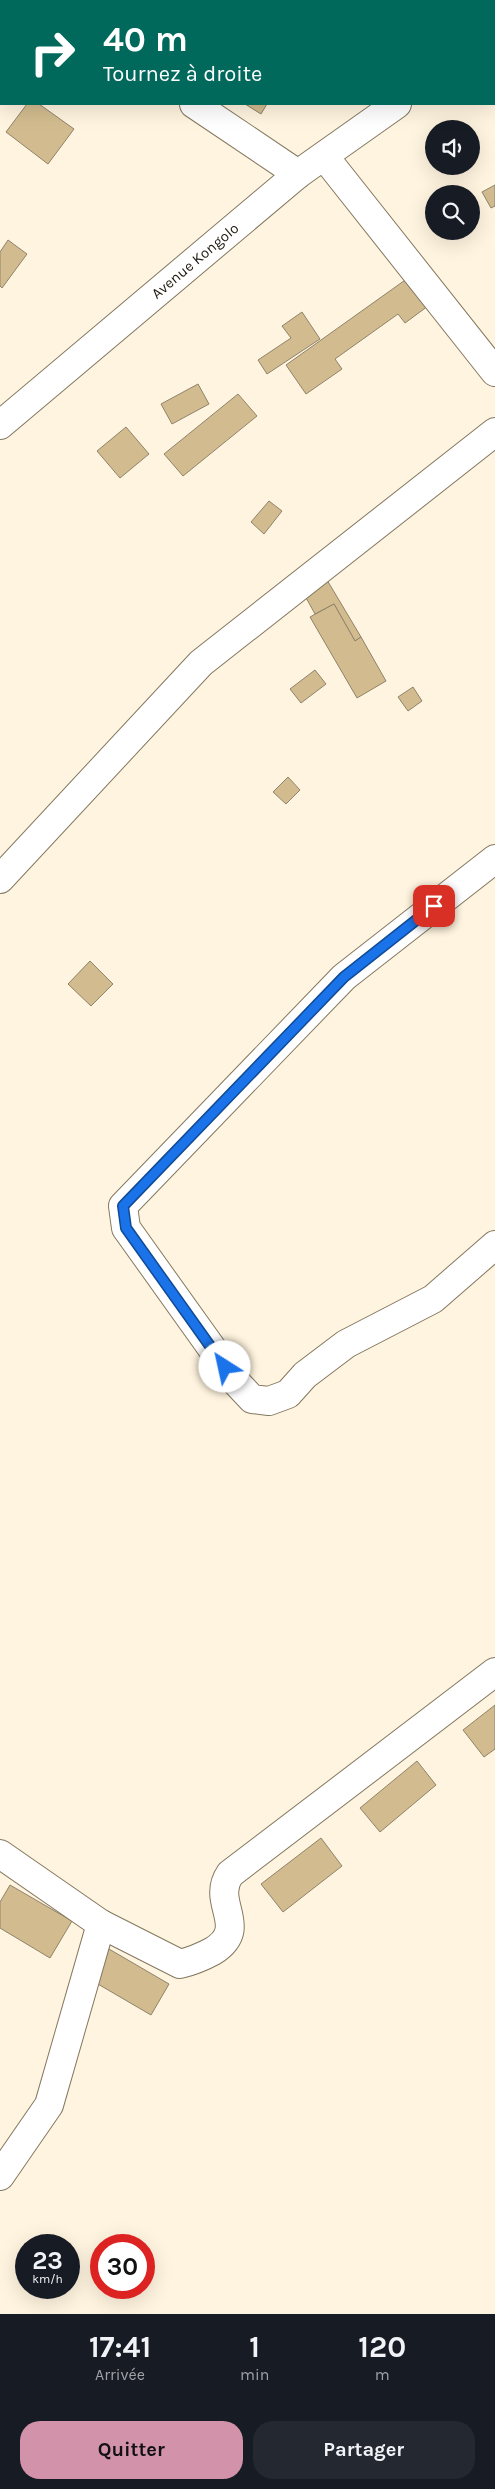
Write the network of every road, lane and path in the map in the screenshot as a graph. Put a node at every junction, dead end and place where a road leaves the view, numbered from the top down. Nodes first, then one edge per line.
1 (195, 105) edge
2 (396, 105) edge
3 (324, 156) junction
4 (298, 174) junction
5 (495, 372) edge
6 (1, 423) edge
7 (495, 432) edge
8 (495, 859) edge
9 (0, 879) edge
10 (495, 1245) edge
11 (495, 1672) edge
12 (0, 1854) edge
13 (101, 1924) junction
14 (0, 2176) edge

1 - 4 street
2 - 3 street, Avenue Kongolo
3 - 4 street, Avenue Kongolo
3 - 5 street
4 - 6 street, Avenue Kongolo
7 - 9 street
8 - 10 street
11 - 13 street
12 - 13 street
13 - 14 street

